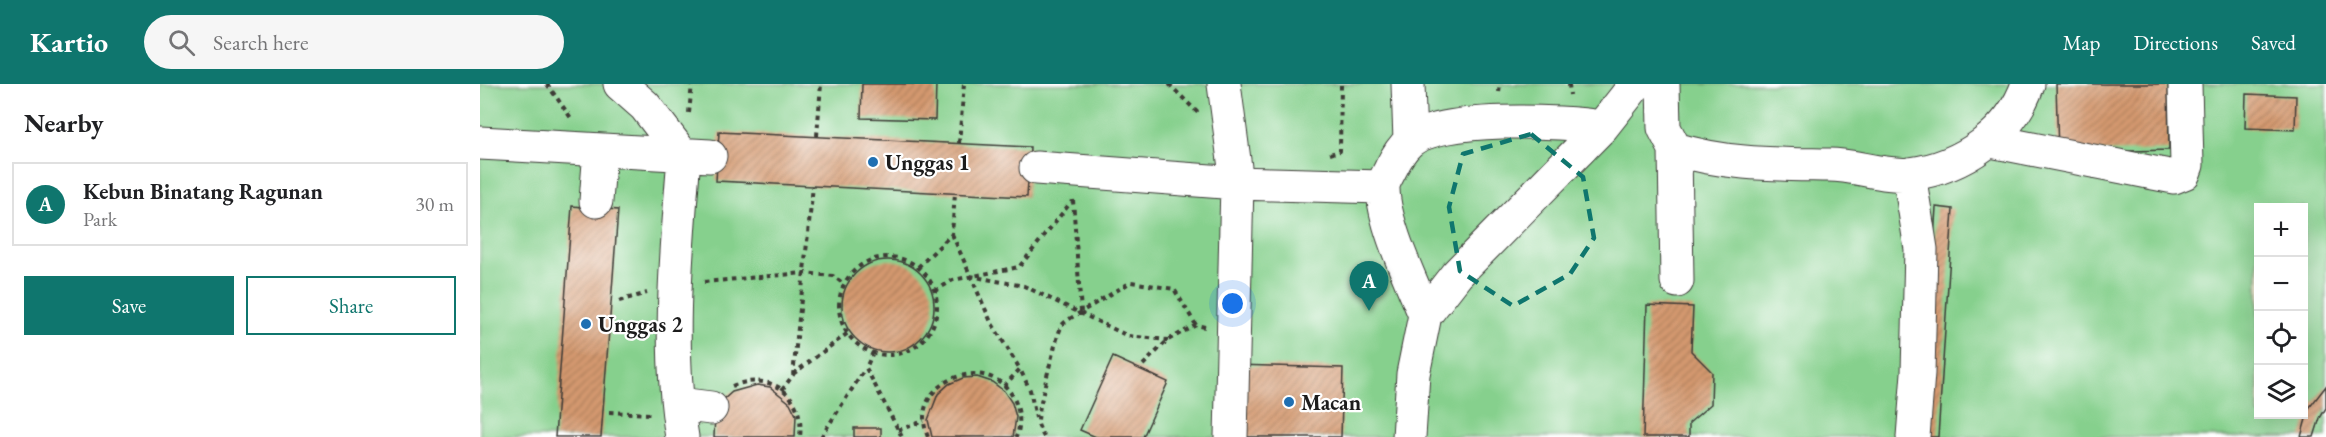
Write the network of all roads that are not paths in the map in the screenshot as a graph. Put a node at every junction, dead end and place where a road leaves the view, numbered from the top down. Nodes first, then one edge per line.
1 (620, 84) edge
2 (1224, 84) edge
3 (1408, 84) edge
4 (1636, 84) edge
5 (1663, 84) edge
6 (2028, 84) edge
7 (2185, 84) edge
8 (1602, 127) junction
9 (1410, 141) junction
10 (1991, 141) junction
11 (480, 143) edge
12 (1675, 149) junction
13 (600, 150) junction
14 (697, 156) junction
15 (1036, 168) dead end
16 (1910, 174) junction
17 (1237, 183) junction
18 (1382, 187) junction
19 (596, 201) dead end
20 (1677, 281) dead end
21 (1425, 315) junction
22 (690, 419) edge
23 (1231, 437) edge
24 (1409, 437) edge
25 (1913, 437) edge

1 - 14 lane
2 - 17 lane
3 - 9 lane
4 - 8 lane
5 - 12 lane
6 - 10 lane
7 - 10 lane
8 - 9 lane
8 - 21 lane
9 - 18 lane
10 - 16 lane
11 - 13 lane
12 - 16 lane
12 - 20 lane
13 - 14 lane
13 - 19 lane
14 - 22 lane
15 - 17 lane
16 - 25 lane
17 - 18 lane
17 - 23 lane
18 - 21 lane
21 - 24 lane

